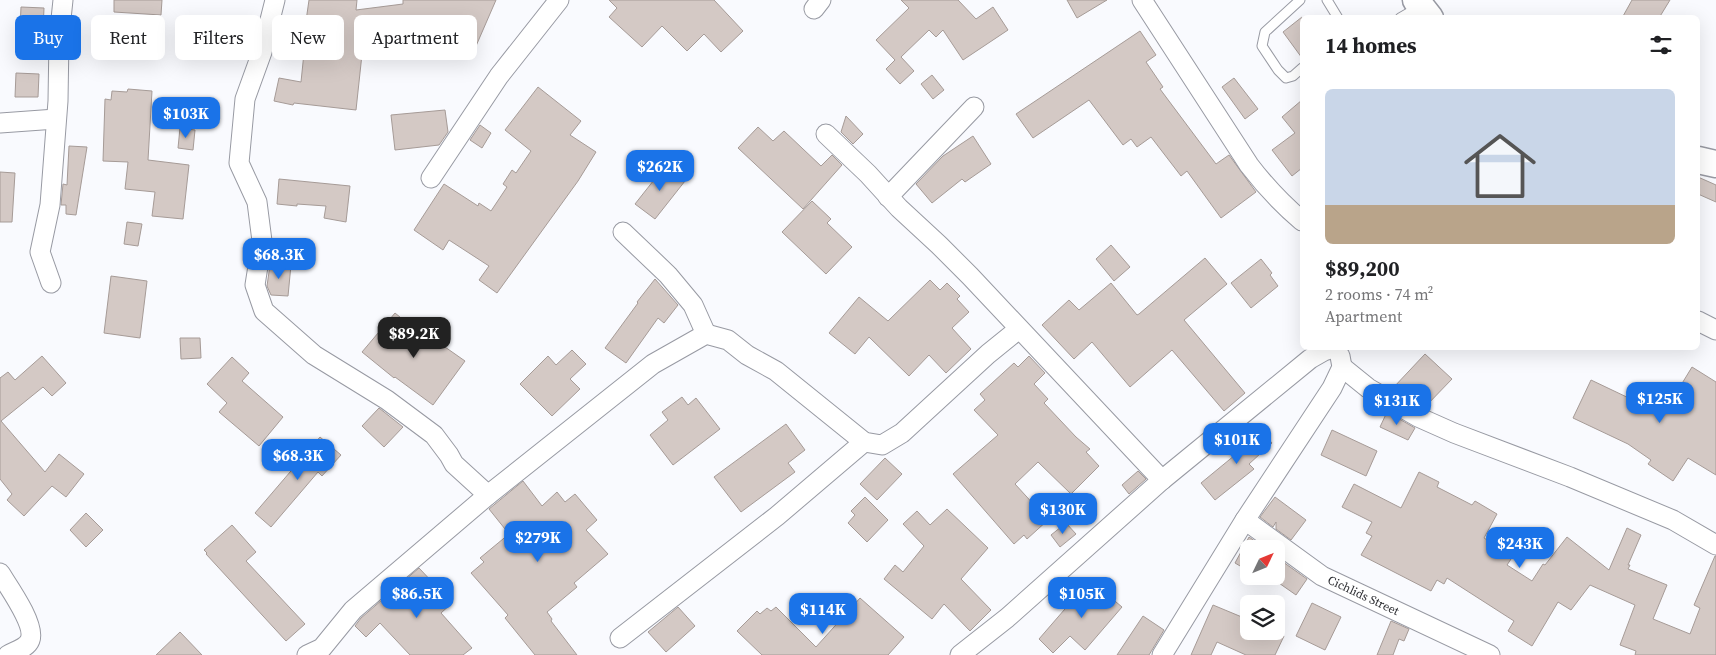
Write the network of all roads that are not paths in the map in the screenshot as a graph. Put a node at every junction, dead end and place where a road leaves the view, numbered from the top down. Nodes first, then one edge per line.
1 (63, 0) edge
2 (275, 0) edge
3 (559, 0) edge
4 (1142, 0) edge
5 (1300, 0) edge
6 (1327, 0) edge
7 (1336, 15) edge
8 (1300, 70) edge
9 (974, 107) dead end
10 (56, 119) junction
11 (0, 122) edge
12 (826, 134) dead end
13 (1700, 160) edge
14 (1716, 164) edge
15 (431, 178) dead end
16 (888, 197) junction
17 (1300, 219) edge
18 (623, 232) dead end
19 (51, 283) dead end
20 (1700, 322) edge
21 (1019, 329) junction
22 (1716, 330) edge
23 (706, 334) junction
24 (1327, 350) edge
25 (1338, 350) edge
26 (1342, 367) junction
27 (864, 442) junction
28 (1162, 480) junction
29 (488, 495) junction
30 (1245, 520) junction
31 (1716, 545) edge
32 (0, 573) edge
33 (620, 638) dead end
34 (320, 653) edge
35 (8, 655) edge
36 (960, 655) edge
37 (1162, 655) edge
38 (1490, 655) edge

1 - 10 street
2 - 29 street
3 - 15 street
4 - 17 street
5 - 8 lane
6 - 7 lane
9 - 16 street
10 - 11 street
10 - 19 street
12 - 16 street
13 - 14 main road
16 - 21 street
18 - 23 street
20 - 22 street
21 - 27 street
21 - 28 street
23 - 27 street
23 - 29 street
24 - 28 street
25 - 26 street
26 - 30 street
26 - 31 street
27 - 33 street
28 - 36 street
29 - 34 street
30 - 37 street
30 - 38 street, Cichlids Street
32 - 35 street

